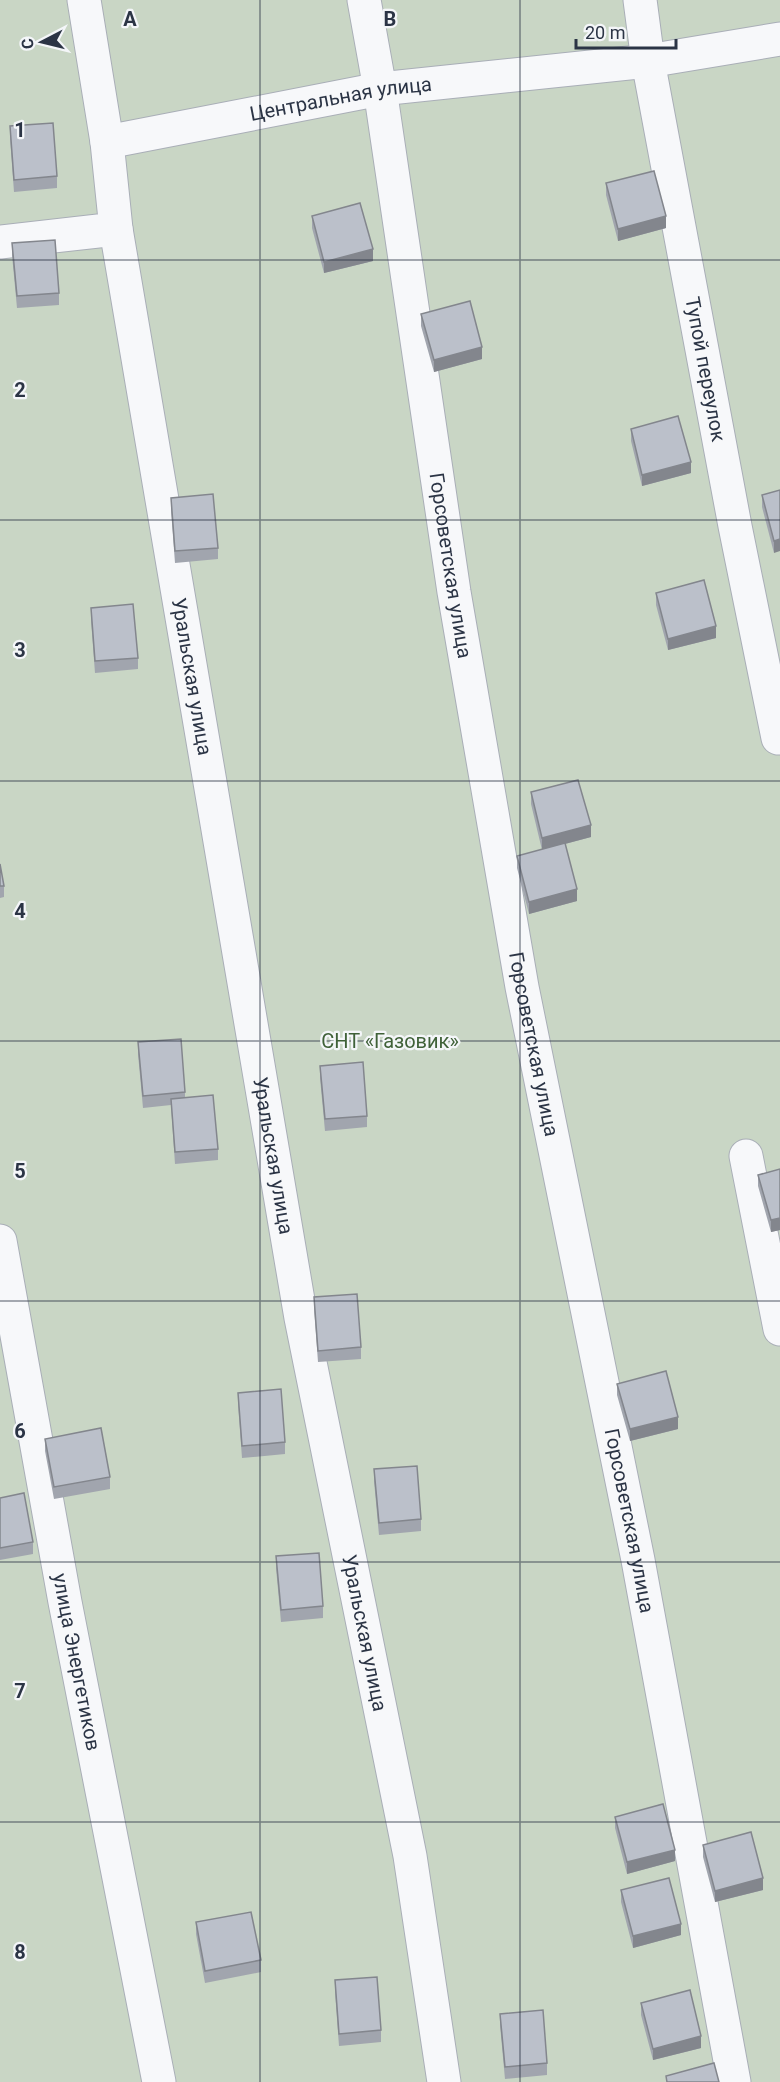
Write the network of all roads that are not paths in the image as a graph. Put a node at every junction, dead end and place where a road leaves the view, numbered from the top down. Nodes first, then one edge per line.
1 (84, 0) edge
2 (364, 0) edge
3 (640, 0) edge
4 (780, 39) edge
5 (648, 61) junction
6 (380, 89) junction
7 (107, 142) junction
8 (116, 229) junction
9 (0, 243) edge
10 (778, 738) dead end
11 (746, 1156) dead end
12 (0, 1241) edge
13 (780, 1329) edge
14 (159, 2082) edge
15 (444, 2082) edge
16 (734, 2082) edge

1 - 7 street
2 - 6 street, Горсоветская улица
3 - 5 street, Тупой переулок
4 - 5 street, Центральная улица
5 - 6 street, Центральная улица
5 - 10 street, Тупой переулок
6 - 7 street, Центральная улица
6 - 16 street, Горсоветская улица
7 - 8 street
8 - 9 street
8 - 15 street, Уральская улица
11 - 13 street
12 - 14 street, улица Энергетиков

